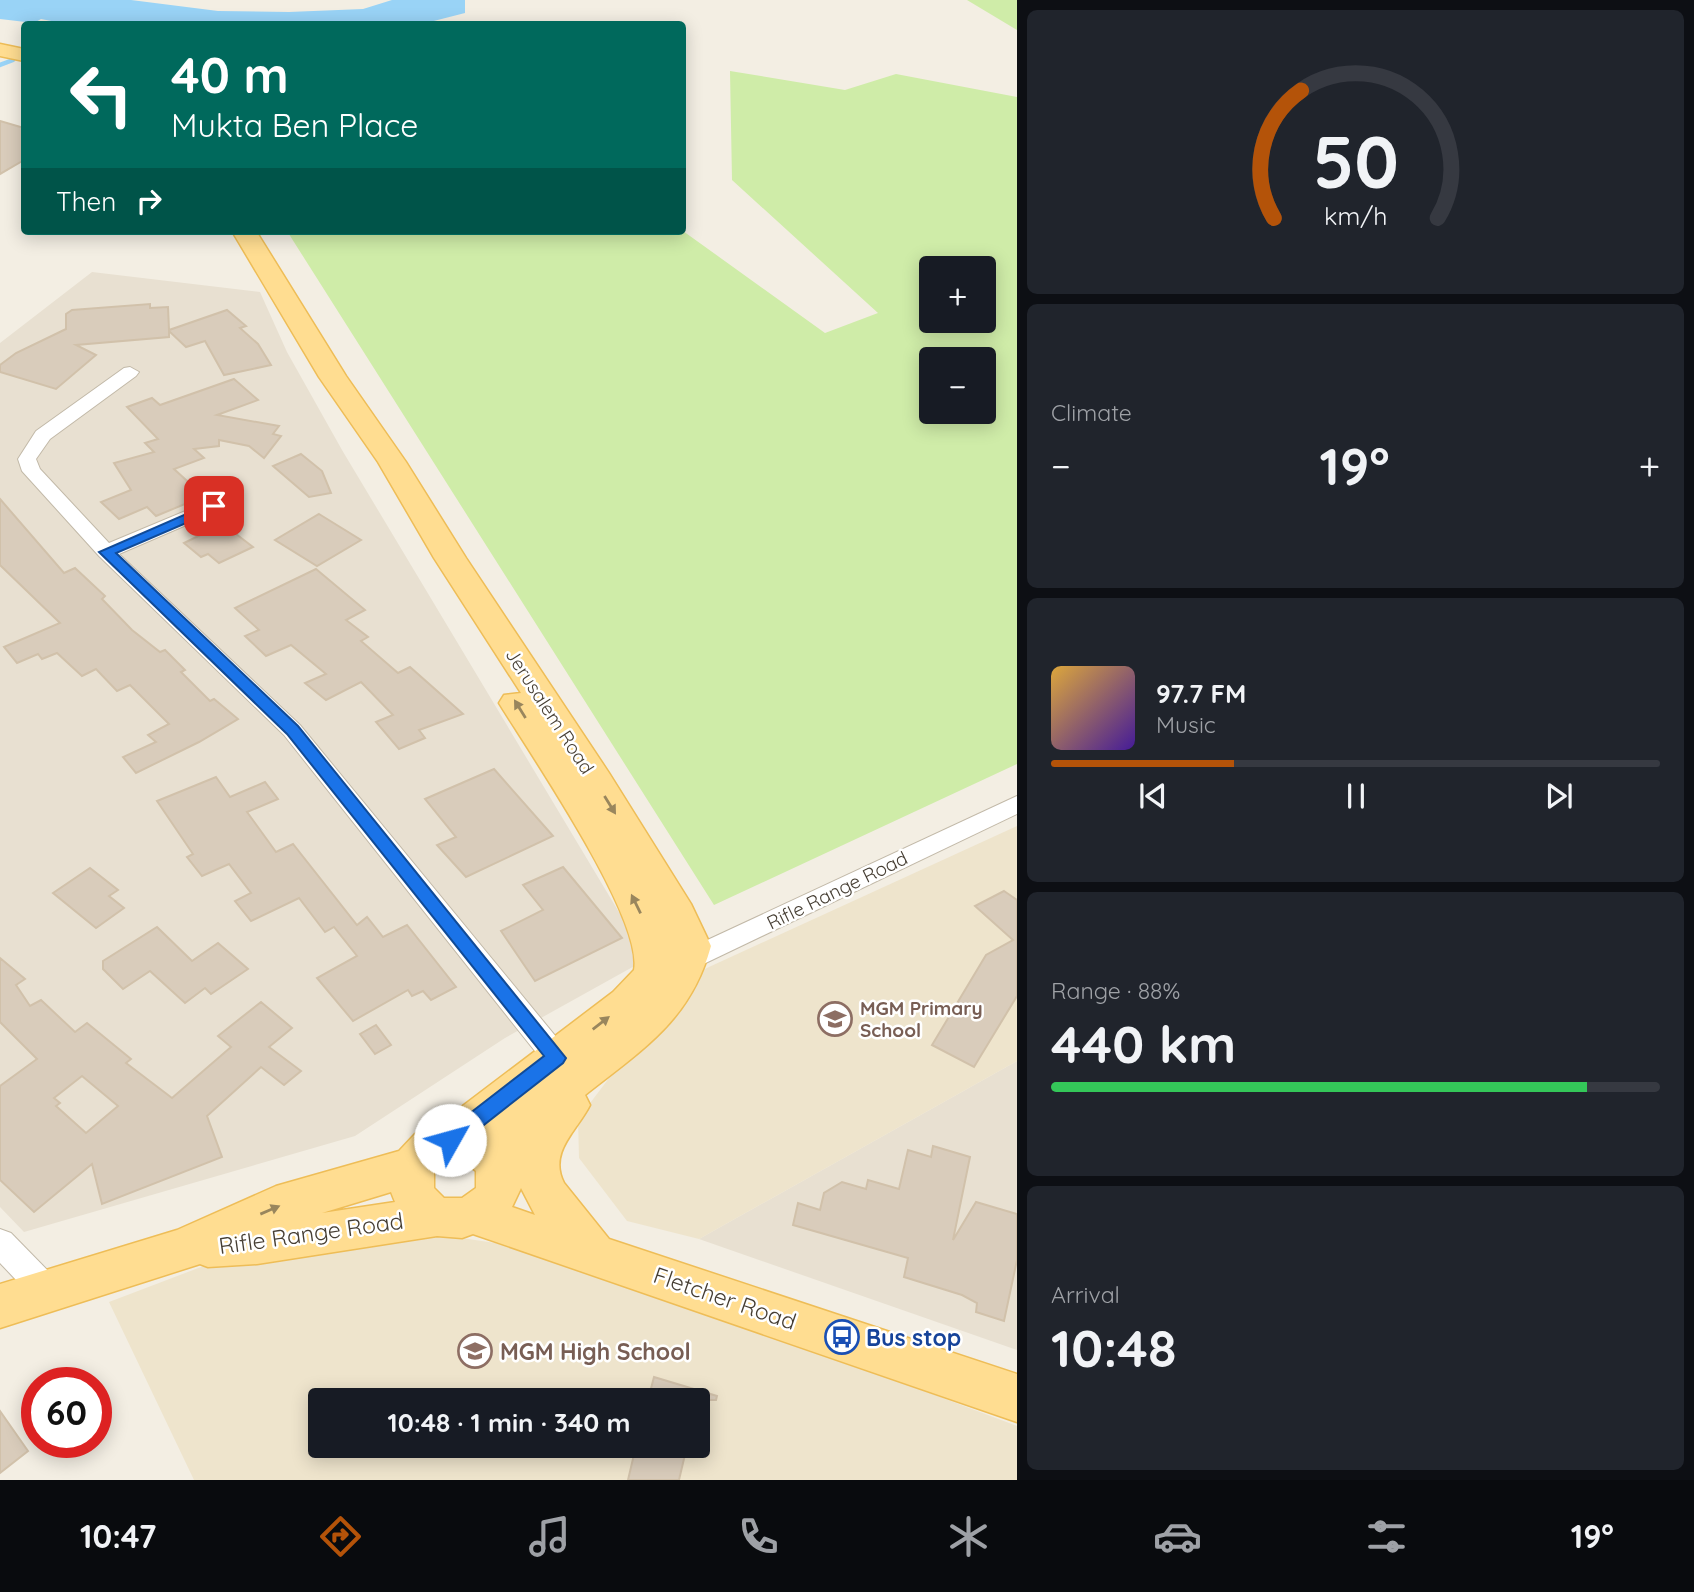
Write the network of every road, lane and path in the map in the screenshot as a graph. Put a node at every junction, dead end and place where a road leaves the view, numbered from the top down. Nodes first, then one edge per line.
1 (0, 43) edge
2 (21, 47) edge
3 (0, 50) edge
4 (21, 54) edge
5 (226, 235) edge
6 (246, 235) edge
7 (130, 372) dead end
8 (214, 506) dead end
9 (106, 552) junction
10 (1017, 804) edge
11 (672, 965) junction
12 (632, 1034) junction
13 (556, 1058) junction
14 (450, 1140) junction
15 (413, 1165) junction
16 (477, 1193) junction
17 (0, 1242) edge
18 (186, 1248) junction
19 (592, 1252) junction
20 (47, 1291) junction
21 (0, 1306) edge
22 (1017, 1398) edge

1 - 2 main road
3 - 4 main road
11 -> 5 main road, Jerusalem Road
6 -> 11 main road, Jerusalem Road
7 - 9 street
8 - 9 street
9 - 13 street
10 - 11 street, Rifle Range Road
11 - 12 main road
13 -> 11 main road
12 - 16 main road
12 - 19 main road
13 - 14 main road
14 - 15 main road, Rifle Range Road
14 - 16 main road
15 - 16 main road
18 -> 15 main road, Rifle Range Road
16 - 18 main road, Rifle Range Road
16 - 19 main road, Fletcher Road
17 - 20 street
18 - 20 main road, Rifle Range Road
19 - 22 main road, Fletcher Road
20 - 21 main road, Rifle Range Road

